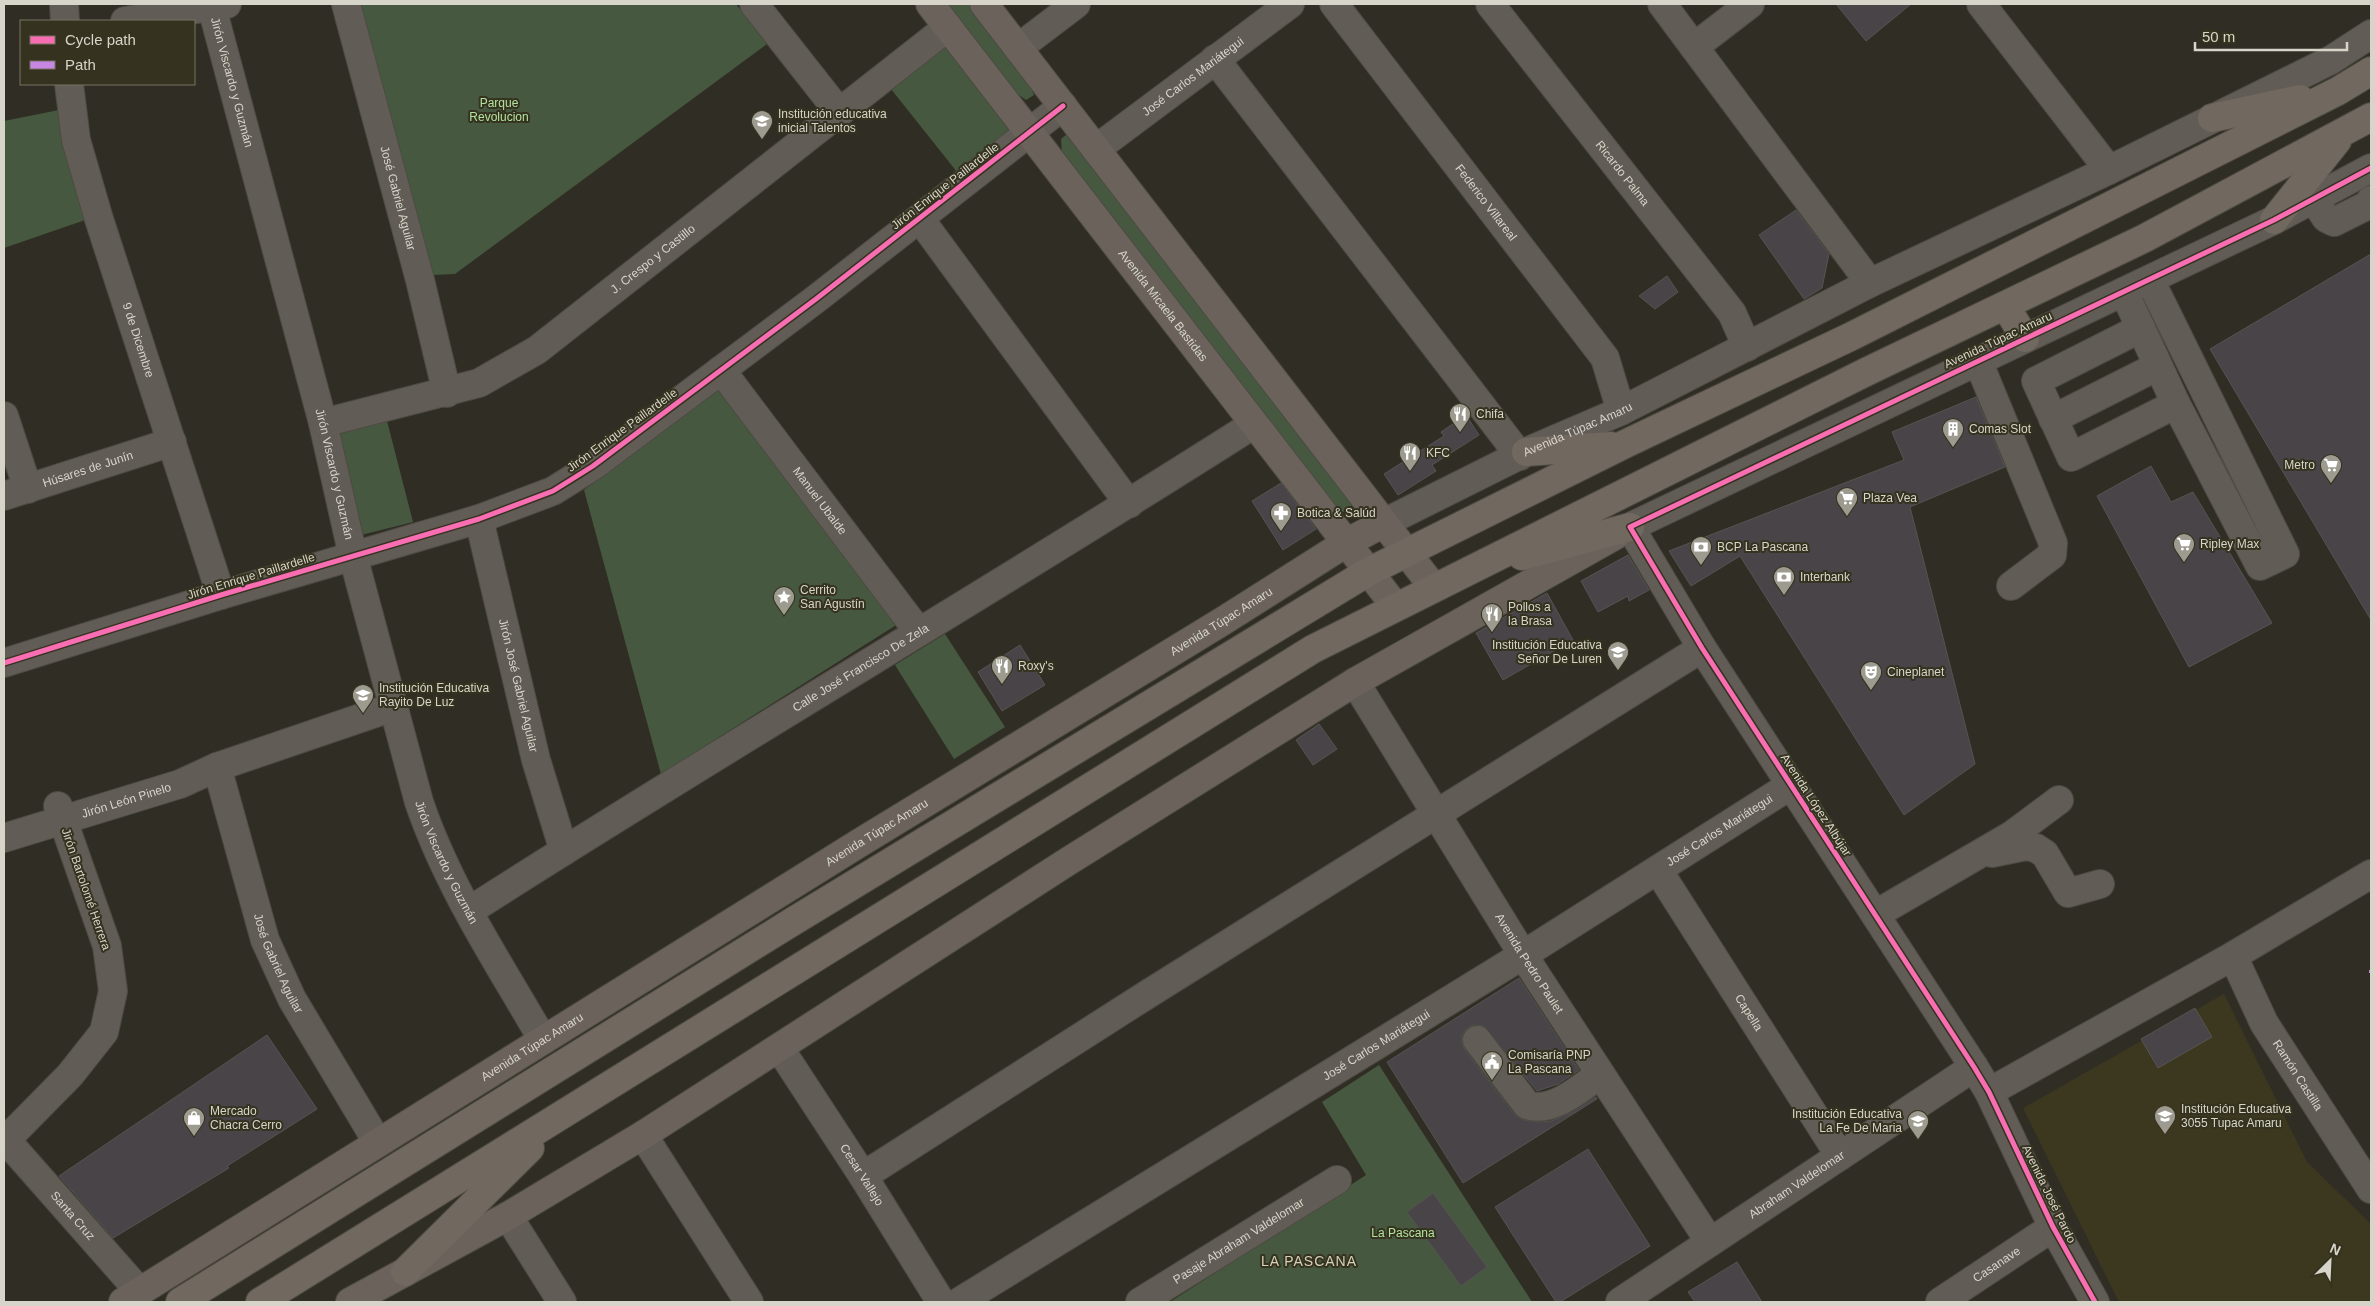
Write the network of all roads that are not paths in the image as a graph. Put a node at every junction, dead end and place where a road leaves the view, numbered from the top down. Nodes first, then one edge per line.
1 (64, 4) edge
2 (346, 4) edge
3 (754, 4) edge
4 (930, 4) edge
5 (984, 4) edge
6 (1076, 4) edge
7 (1290, 4) edge
8 (1334, 4) edge
9 (1490, 4) edge
10 (1662, 4) edge
11 (1750, 4) edge
12 (1982, 4) edge
13 (217, 5) edge
14 (64, 20) edge
15 (131, 20) edge
16 (948, 27) junction
17 (2371, 34) edge
18 (1694, 47) junction
19 (1018, 48) junction
20 (1215, 59) junction
21 (2371, 71) edge
22 (69, 85) edge
23 (2338, 91) junction
24 (1062, 106) junction
25 (839, 112) junction
26 (2212, 118) junction
27 (2371, 118) edge
28 (1029, 132) junction
29 (2343, 133) junction
30 (1096, 149) junction
31 (2371, 168) edge
32 (2110, 170) junction
33 (2314, 200) junction
34 (2371, 200) edge
35 (920, 219) junction
36 (2274, 220) junction
37 (2150, 280) junction
38 (1870, 283) junction
39 (2124, 292) junction
40 (2006, 307) junction
41 (2141, 328) junction
42 (2025, 338) junction
43 (1747, 348) junction
44 (1978, 361) junction
45 (2158, 366) junction
46 (721, 370) junction
47 (447, 393) junction
48 (2176, 404) junction
49 (1621, 411) junction
50 (4, 416) edge
51 (2053, 418) junction
52 (322, 423) junction
53 (1254, 424) junction
54 (172, 442) junction
55 (1625, 444) junction
56 (1523, 454) junction
57 (16, 492) edge
58 (1129, 504) junction
59 (479, 519) junction
60 (1384, 523) junction
61 (1630, 527) junction
62 (1346, 543) junction
63 (1406, 551) junction
64 (353, 556) junction
65 (1465, 571) junction
66 (1368, 572) junction
67 (2011, 586) dead end
68 (1434, 588) junction
69 (222, 595) junction
70 (1396, 607) junction
71 (918, 631) junction
72 (1702, 648) junction
73 (4, 664) edge
74 (1355, 682) junction
75 (393, 707) junction
76 (217, 767) junction
77 (1791, 785) junction
78 (2059, 800) dead end
79 (60, 813) junction
80 (1436, 815) junction
81 (4, 824) edge
82 (4, 838) edge
83 (564, 850) junction
84 (1971, 859) junction
85 (1658, 870) junction
86 (2371, 874) edge
87 (2100, 884) dead end
88 (469, 911) junction
89 (1876, 914) junction
90 (1523, 955) junction
91 (2233, 956) junction
92 (543, 1040) junction
93 (1477, 1040) dead end
94 (780, 1049) junction
95 (1974, 1067) junction
96 (1600, 1074) junction
97 (1989, 1092) junction
98 (563, 1114) junction
99 (643, 1135) junction
100 (5, 1141) edge
101 (378, 1143) junction
102 (1840, 1156) junction
103 (863, 1176) junction
104 (1337, 1180) dead end
105 (2371, 1189) edge
106 (508, 1216) junction
107 (2053, 1227) junction
108 (1710, 1242) junction
109 (405, 1272) junction
110 (132, 1297) edge
111 (357, 1301) edge
112 (180, 1302) edge
113 (260, 1302) edge
114 (562, 1302) edge
115 (749, 1302) edge
116 (941, 1302) edge
117 (959, 1302) edge
118 (1140, 1302) edge
119 (1620, 1302) edge
120 (1940, 1302) edge
121 (2095, 1302) edge

1 - 14 street
2 - 47 street, José Gabriel Aguilar
3 - 25 street
4 - 16 main road, Avenida Micaela Bastidas
5 - 19 main road
6 - 19 street
7 - 20 street, José Carlos Mariátegui
8 - 49 street, Federico Villareal
9 - 43 street, Ricardo Palma
10 - 18 street
11 - 18 street
12 - 32 street
13 - 15 street
13 - 52 street, Jirón Viscardo y Guzmán
16 - 25 street, J. Crespo y Castillo
16 - 28 main road, Avenida Micaela Bastidas
17 - 26 street, Avenida Túpac Amaru
18 - 38 street
19 - 24 main road
20 - 30 street, José Carlos Mariátegui
20 - 56 street
21 - 23 highway
22 - 54 street, 9 de Dicembre
23 - 26 highway
23 - 55 highway
24 - 28 street, Jirón Enrique Paillardelle
24 - 30 main road
25 - 47 street, J. Crespo y Castillo
26 - 32 street, Avenida Túpac Amaru
27 - 29 highway
28 - 35 street, Jirón Enrique Paillardelle
28 - 53 main road, Avenida Micaela Bastidas
29 - 36 highway
29 - 40 highway
30 - 60 main road
31 - 33 street, Avenida Túpac Amaru
32 - 38 street, Avenida Túpac Amaru
33 - 34 street
33 - 36 street, Avenida Túpac Amaru
35 - 46 street, Jirón Enrique Paillardelle
35 - 58 street
36 - 37 street, Avenida Túpac Amaru
37 - 39 street, Avenida Túpac Amaru
37 - 48 street
38 - 43 street, Avenida Túpac Amaru
39 - 41 street
39 - 42 street, Avenida Túpac Amaru
40 - 42 highway
40 - 65 highway
41 - 45 street
41 - 51 street
42 - 44 street, Avenida Túpac Amaru
43 - 49 street, Avenida Túpac Amaru
44 - 61 street, Avenida Túpac Amaru
44 - 67 street
45 - 48 street
45 - 51 street
46 - 59 street, Jirón Enrique Paillardelle
46 - 71 street, Manuel Ubalde
47 - 52 street, J. Crespo y Castillo
48 - 51 street
49 - 56 street, Avenida Túpac Amaru
50 - 57 street
52 - 64 street, Jirón Viscardo y Guzmán
53 - 58 street, Calle José Francisco De Zela
53 - 62 main road, Avenida Micaela Bastidas
54 - 57 street, Húsares de Junín
54 - 69 street, 9 de Dicembre
55 - 56 highway
55 - 63 highway
56 - 60 street, Avenida Túpac Amaru
58 - 71 street, Calle José Francisco De Zela
59 - 64 street, Jirón Enrique Paillardelle
59 - 83 street, Jirón José Gabriel Aguilar
60 - 62 main road, Avenida Túpac Amaru
60 - 63 main road
61 - 65 highway
61 - 72 street, Avenida López Albújar
61 - 74 main road, Avenida Túpac Amaru
62 - 66 main road, Avenida Micaela Bastidas
62 - 92 main road, Avenida Túpac Amaru
63 - 66 highway
63 - 68 main road
64 - 69 street, Jirón Enrique Paillardelle
64 - 75 street, Jirón Viscardo y Guzmán
65 - 68 highway
66 - 70 main road, Avenida Micaela Bastidas
66 - 112 highway
68 - 70 highway
69 - 73 street, Jirón Enrique Paillardelle
70 - 98 highway
71 - 83 street, Calle José Francisco De Zela
72 - 77 street, Avenida López Albújar
72 - 80 street
74 - 80 street, Avenida Pedro Paulet
74 - 94 main road, Avenida Túpac Amaru
75 - 76 street, Jirón León Pinelo
75 - 88 street, Jirón Viscardo y Guzmán
76 - 79 street, Jirón León Pinelo
76 - 101 street, José Gabriel Aguilar
77 - 85 street, José Carlos Mariátegui
77 - 89 street, Avenida López Albújar
78 - 84 street
79 - 81 street, Jirón León Pinelo
79 - 82 street, Jirón León Pinelo
79 - 100 street, Jirón Bartolomé Herrera
80 - 90 street, Avenida Pedro Paulet
80 - 103 street
83 - 88 street, Calle José Francisco De Zela
84 - 87 street
84 - 89 street
85 - 90 street, José Carlos Mariátegui
85 - 102 street, Capella
86 - 91 street
88 - 92 street, Jirón Viscardo y Guzmán
89 - 95 street, Avenida López Albújar
90 - 96 street, Avenida Pedro Paulet
90 - 117 street, José Carlos Mariátegui
91 - 97 street
91 - 105 street, Ramón Castilla
92 - 101 main road, Avenida Túpac Amaru
93 - 96 street
94 - 99 main road, Avenida Túpac Amaru
94 - 103 street, Cesar Vallejo
95 - 97 street, Avenida López Albújar
95 - 102 street, Abraham Valdelomar
96 - 108 street, Avenida Pedro Paulet
97 - 107 street, Avenida José Pardo
98 - 109 highway
98 - 113 highway
99 - 106 main road, Avenida Túpac Amaru
99 - 115 street
100 - 110 street, Santa Cruz
101 - 110 main road, Avenida Túpac Amaru
102 - 108 street, Abraham Valdelomar
103 - 116 street, Cesar Vallejo
104 - 118 street, Pasaje Abraham Valdelomar
106 - 109 main road, Avenida Túpac Amaru
106 - 114 street
107 - 120 street, Casanave
107 - 121 street, Avenida José Pardo
108 - 119 street, Abraham Valdelomar
109 - 111 main road, Avenida Túpac Amaru

